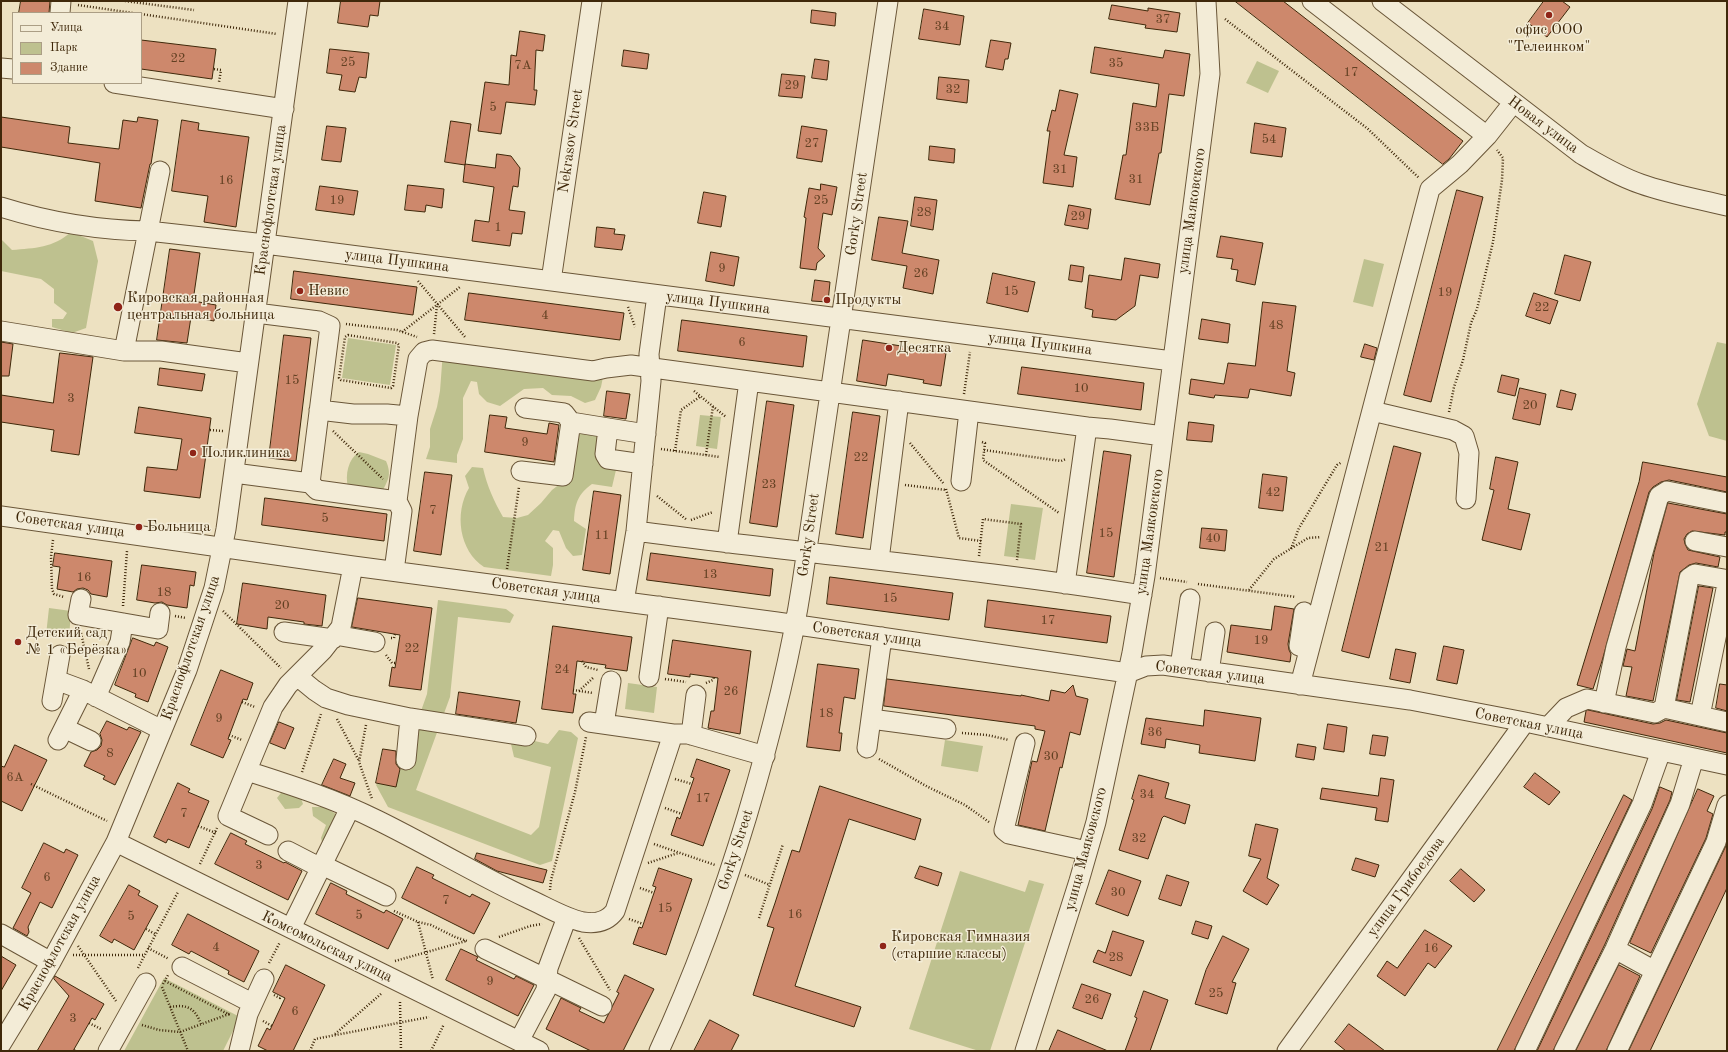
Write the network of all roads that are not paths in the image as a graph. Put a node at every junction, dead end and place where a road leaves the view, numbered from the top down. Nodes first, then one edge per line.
1 (298, 1) edge
2 (592, 1) edge
3 (888, 1) edge
4 (1206, 1) edge
5 (1312, 1) edge
6 (1382, 1) edge
7 (1, 68) edge
8 (12, 69) edge
9 (121, 84) edge
10 (1513, 103) junction
11 (284, 109) junction
12 (1487, 136) junction
13 (160, 171) dead end
14 (1727, 206) edge
15 (1, 207) edge
16 (148, 232) junction
17 (265, 244) junction
18 (551, 281) junction
19 (657, 295) junction
20 (256, 313) junction
21 (842, 319) junction
22 (1, 330) edge
23 (124, 351) junction
24 (1172, 361) junction
25 (248, 363) junction
26 (650, 368) junction
27 (749, 381) junction
28 (831, 391) junction
29 (899, 401) junction
30 (526, 408) dead end
31 (969, 411) junction
32 (1372, 411) junction
33 (319, 413) junction
34 (408, 416) junction
35 (571, 422) junction
36 (1087, 427) junction
37 (608, 428) junction
38 (1163, 436) junction
39 (644, 448) junction
40 (521, 471) road end
41 (234, 473) junction
42 (961, 481) dead end
43 (310, 483) junction
44 (398, 497) junction
45 (1466, 499) dead end
46 (1727, 503) edge
47 (1, 516) edge
48 (636, 531) junction
49 (715, 540) junction
50 (1695, 542) dead end
51 (222, 546) junction
52 (1727, 547) edge
53 (807, 553) junction
54 (879, 560) junction
55 (353, 566) junction
56 (394, 571) junction
57 (1066, 584) junction
58 (1192, 588) road end
59 (1142, 595) junction
60 (624, 602) junction
61 (658, 606) junction
62 (79, 607) road end
63 (1304, 612) dead end
64 (160, 613) dead end
65 (123, 623) junction
66 (796, 624) junction
67 (284, 632) dead end
68 (1215, 632) dead end
69 (334, 637) junction
70 (882, 637) junction
71 (375, 642) dead end
72 (60, 655) dead end
73 (1180, 667) junction
74 (1209, 672) junction
75 (1128, 673) junction
76 (649, 677) dead end
77 (295, 678) junction
78 (56, 680) junction
79 (611, 682) dead end
80 (1297, 685) junction
81 (90, 693) junction
82 (696, 695) dead end
83 (52, 701) dead end
84 (1604, 702) junction
85 (1664, 708) junction
86 (1700, 716) junction
87 (410, 718) junction
88 (871, 719) junction
89 (1525, 722) junction
90 (1727, 722) edge
91 (1548, 727) junction
92 (946, 729) road end
93 (162, 730) junction
94 (682, 734) junction
95 (526, 736) dead end
96 (90, 741) dead end
97 (1025, 743) road end
98 (867, 748) road end
99 (1661, 751) junction
100 (765, 756) junction
101 (1694, 758) junction
102 (406, 760) dead end
103 (1727, 765) edge
104 (247, 770) junction
105 (1727, 806) edge
106 (350, 808) junction
107 (268, 835) dead end
108 (116, 842) junction
109 (288, 851) dead end
110 (1087, 852) junction
111 (321, 866) junction
112 (386, 896) dead end
113 (566, 916) junction
114 (1, 934) edge
115 (285, 935) junction
116 (491, 944) road end
117 (1615, 949) junction
118 (51, 962) junction
119 (182, 967) road end
120 (1655, 971) junction
121 (264, 979) road end
122 (148, 980) road end
123 (547, 980) junction
124 (608, 1001) road end
125 (252, 1003) junction
126 (1, 1044) edge
127 (525, 1047) edge
128 (108, 1051) edge
129 (239, 1051) edge
130 (659, 1051) edge
131 (1025, 1051) edge
132 (1287, 1051) edge
133 (1525, 1051) edge
134 (1564, 1051) edge
135 (1616, 1051) edge

1 - 11 street, Краснофлотская улица
2 - 18 street, Nekrasov Street
3 - 21 street, Gorky Street
4 - 24 street, улица Маяковского
5 - 12 street
6 - 10 street, Новая улица
7 - 8 street
9 - 11 street
10 - 12 street
10 - 14 street, Новая улица
11 - 17 street, Краснофлотская улица
12 - 32 street
13 - 16 street
15 - 16 street, улица Пушкина
16 - 17 street, улица Пушкина
16 - 23 street
17 - 18 street, улица Пушкина
17 - 20 street, Краснофлотская улица
18 - 19 street, улица Пушкина
19 - 21 street, улица Пушкина
19 - 26 street
20 - 25 street, Краснофлотская улица
20 - 33 street
21 - 24 street, улица Пушкина
21 - 28 street, Gorky Street
22 - 23 street
23 - 25 street
24 - 38 street, улица Маяковского
25 - 41 street, Краснофлотская улица
26 - 27 street
26 - 34 street
26 - 39 street
27 - 28 street
27 - 49 street
28 - 29 street
28 - 53 street, Gorky Street
29 - 31 street
29 - 54 street
30 - 35 street
31 - 36 street
31 - 42 street
32 - 45 street
32 - 80 street
33 - 34 street
33 - 43 street
34 - 44 street
35 - 37 street
35 - 40 street
36 - 38 street
36 - 57 street
37 - 39 street
37 - 39 street
38 - 59 street, улица Маяковского
39 - 48 street
41 - 43 street
41 - 51 street, Краснофлотская улица
43 - 44 street
44 - 56 street
46 - 84 street
47 - 51 street, Советская улица
48 - 49 street
48 - 60 street
49 - 53 street
50 - 52 street
51 - 55 street, Советская улица
51 - 93 street, Краснофлотская улица
53 - 54 street
53 - 66 street, Gorky Street
54 - 57 street
55 - 56 street, Советская улица
55 - 69 street
56 - 60 street, Советская улица
57 - 59 street
58 - 73 street
59 - 75 street, улица Маяковского
60 - 61 street, Советская улица
61 - 66 street, Советская улица
61 - 76 street
62 - 65 street
63 - 80 street
64 - 65 street
65 - 81 street
66 - 70 street, Советская улица
66 - 100 street, Gorky Street
67 - 69 street
68 - 74 street
69 - 71 street
69 - 77 street
70 - 75 street, Советская улица
70 - 88 street
72 - 78 street
73 - 74 street, Советская улица
73 - 75 street, Советская улица
74 - 80 street, Советская улица
75 - 110 street, улица Маяковского
77 - 87 street
77 - 104 street
78 - 81 street
78 - 83 street
79 - 94 street
80 - 89 street, Советская улица
81 - 93 street
81 - 96 street
82 - 94 street
84 - 85 street
84 - 91 street
85 - 86 street
85 - 86 street
86 - 90 street
87 - 95 street
87 - 102 street
88 - 92 street
88 - 98 street
89 - 91 street, Советская улица
89 - 132 street, улица Грибоедова
91 - 99 street, Советская улица
93 - 108 street, Краснофлотская улица
94 - 100 street
94 - 113 street
97 - 110 street
99 - 101 street, Советская улица
99 - 133 street
100 - 130 street, Gorky Street
101 - 103 street, Советская улица
101 - 117 street
104 - 106 street
104 - 107 street
105 - 120 street
106 - 111 street
106 - 113 street
108 - 115 street, Комсомольская улица
108 - 118 street, Краснофлотская улица
109 - 111 street
110 - 131 street, улица Маяковского
111 - 112 street
111 - 115 street
113 - 123 street
114 - 118 street
115 - 127 street, Комсомольская улица
116 - 123 street
117 - 120 street
117 - 134 street
118 - 126 street, Краснофлотская улица
119 - 125 street
120 - 135 street
121 - 125 street
122 - 128 street
123 - 124 street
123 - 127 street
125 - 129 street

